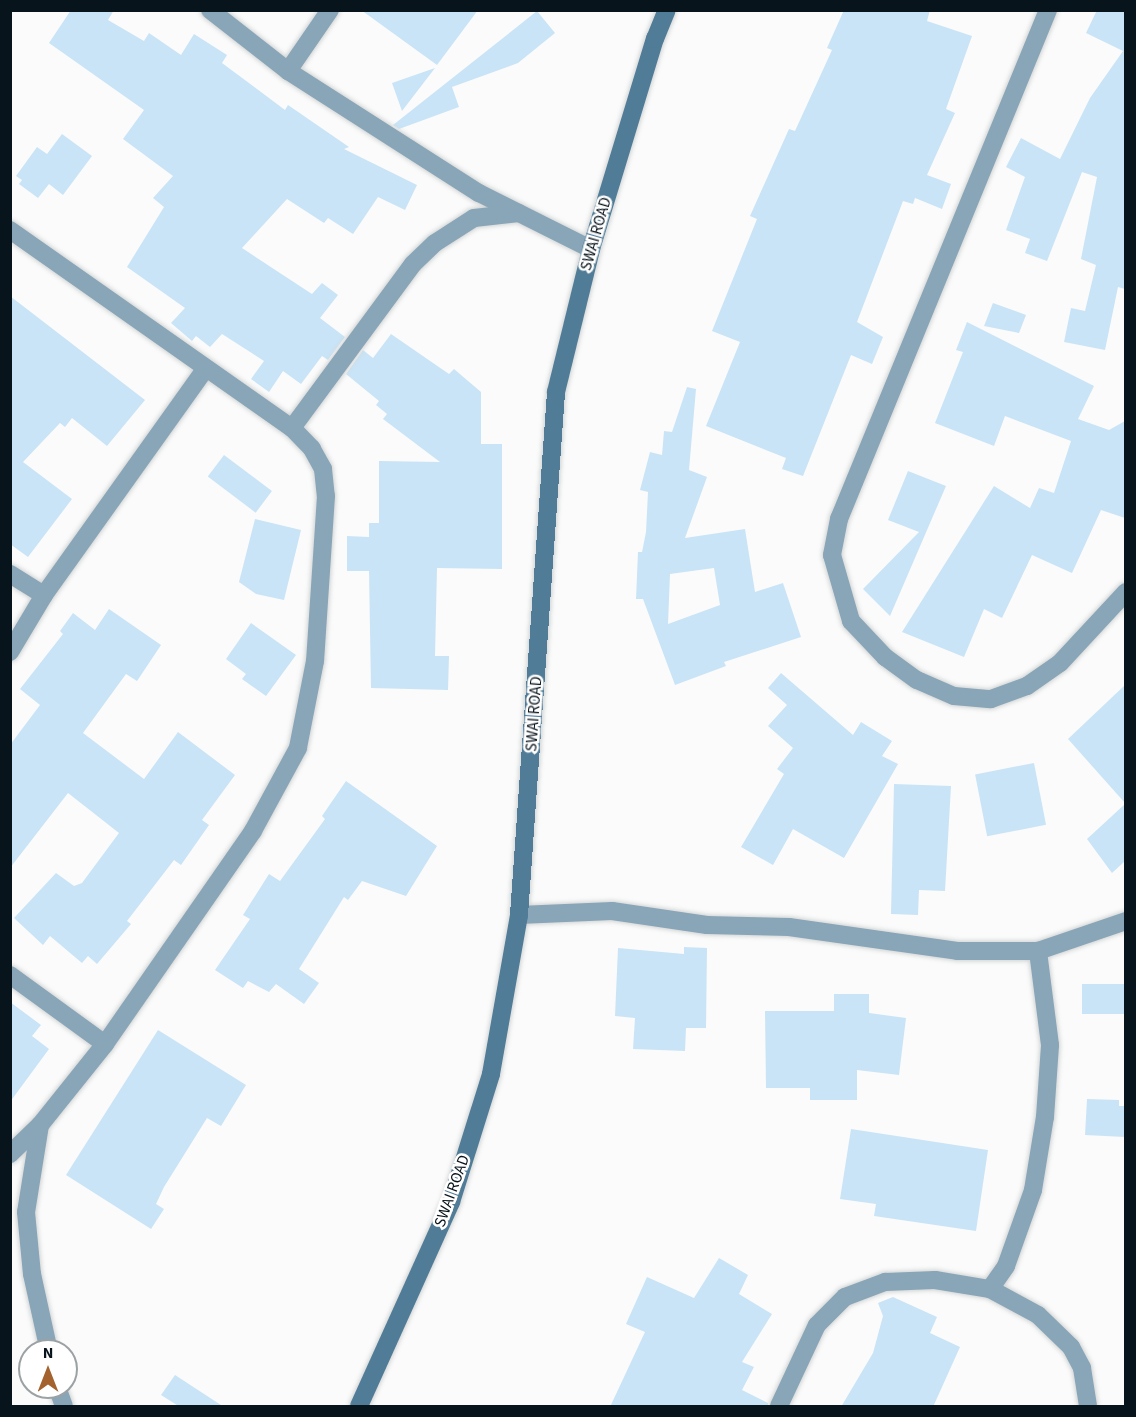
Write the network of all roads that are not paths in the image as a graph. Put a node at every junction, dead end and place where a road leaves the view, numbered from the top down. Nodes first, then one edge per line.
1 (210, 10) edge
2 (330, 10) edge
3 (667, 10) edge
4 (1048, 10) edge
5 (288, 71) junction
6 (519, 213) junction
7 (10, 230) edge
8 (591, 249) junction
9 (205, 369) junction
10 (292, 428) junction
11 (10, 573) edge
12 (1125, 592) edge
13 (44, 595) junction
14 (10, 652) edge
15 (519, 915) junction
16 (1125, 921) edge
17 (1038, 951) junction
18 (10, 975) edge
19 (105, 1044) junction
20 (40, 1125) junction
21 (10, 1154) edge
22 (990, 1289) junction
23 (46, 1339) edge
24 (359, 1407) edge
25 (779, 1407) edge
26 (1088, 1407) edge

1 - 5 street
2 - 5 street
3 - 8 street, SWAI ROAD
4 - 12 street
5 - 6 street
6 - 8 street
6 - 10 street
7 - 9 street
8 - 15 street, SWAI ROAD
9 - 10 street
9 - 13 street
10 - 19 street
11 - 13 street
13 - 14 street
15 - 17 street
15 - 24 street, SWAI ROAD
16 - 17 street
17 - 22 street
18 - 19 street
19 - 20 street
20 - 21 street
20 - 23 street
22 - 25 street
22 - 26 street

